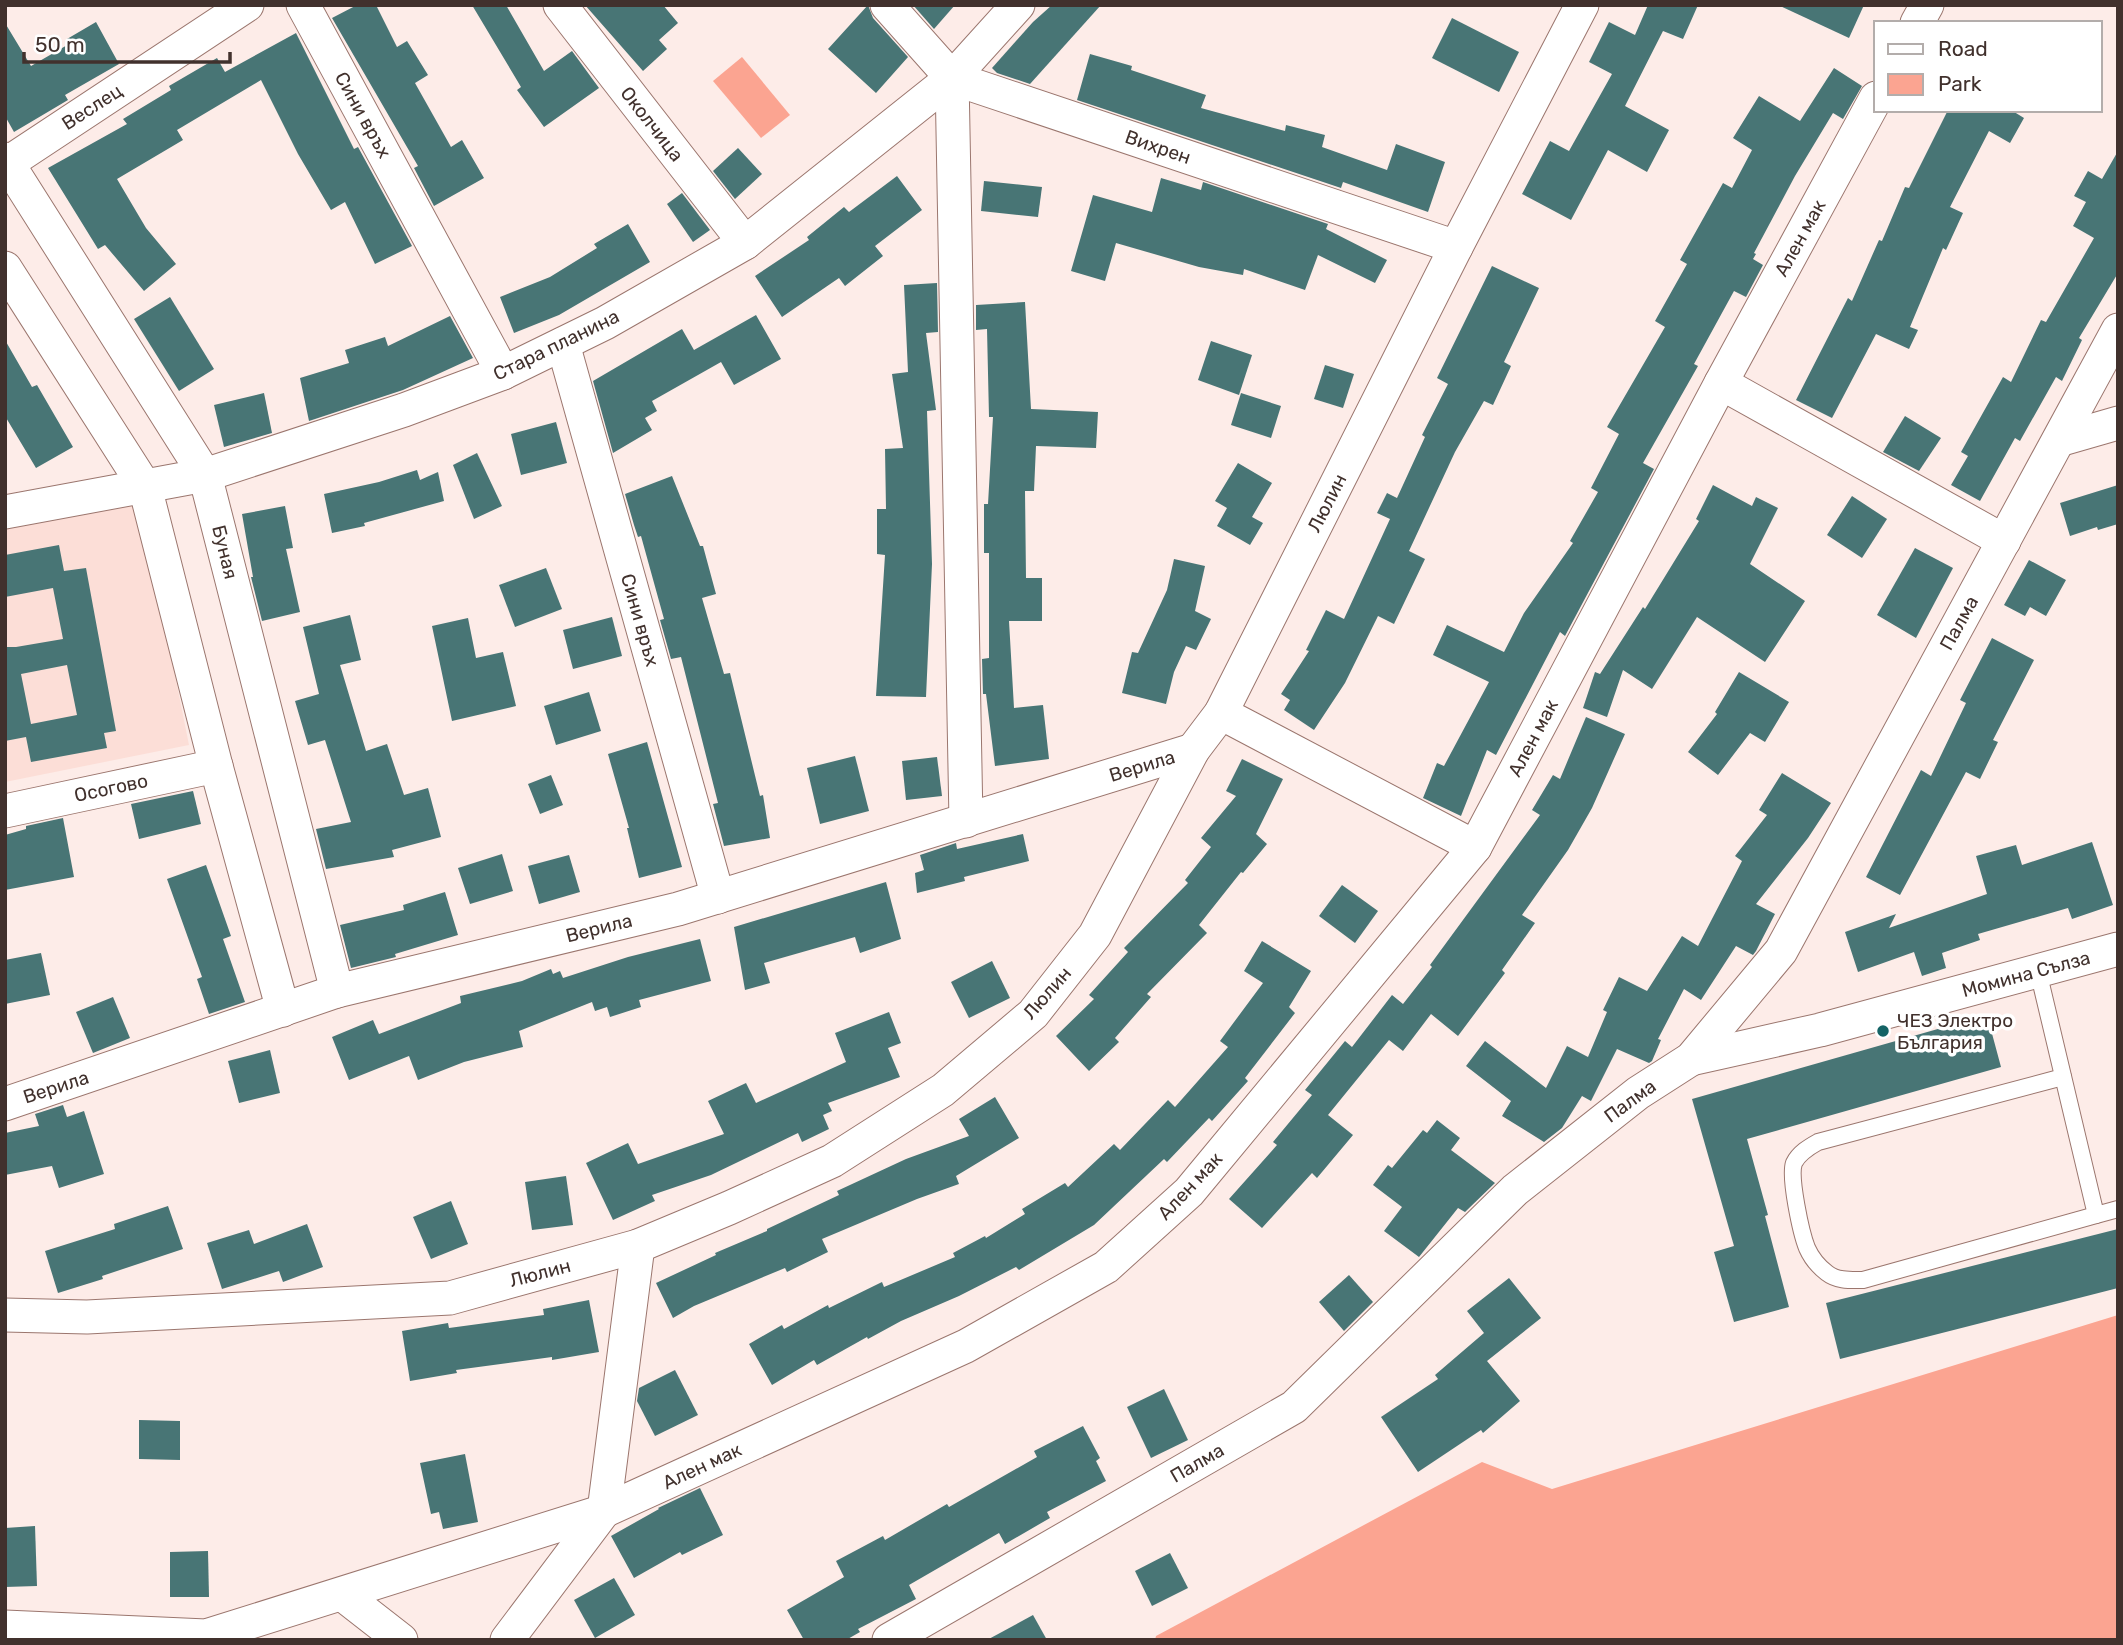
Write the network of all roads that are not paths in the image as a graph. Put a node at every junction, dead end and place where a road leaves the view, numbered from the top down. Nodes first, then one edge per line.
1 (247, 5) edge
2 (303, 5) edge
3 (560, 5) edge
4 (887, 5) edge
5 (1018, 5) edge
6 (1582, 5) edge
7 (1927, 5) edge
8 (1918, 21) edge
9 (952, 78) junction
10 (1874, 102) edge
11 (6, 161) edge
12 (745, 243) junction
13 (1456, 247) junction
14 (5, 268) edge
15 (2118, 330) edge
16 (563, 344) junction
17 (503, 373) junction
18 (1721, 383) junction
19 (2118, 423) edge
20 (2059, 440) junction
21 (205, 475) junction
22 (145, 487) junction
23 (5, 512) edge
24 (2004, 541) junction
25 (1221, 713) junction
26 (1193, 750) junction
27 (216, 766) junction
28 (5, 811) edge
29 (966, 821) junction
30 (1475, 847) junction
31 (718, 897) junction
32 (2118, 949) edge
33 (2038, 971) junction
34 (337, 991) junction
35 (283, 1010) junction
36 (1691, 1059) junction
37 (2063, 1077) junction
38 (5, 1104) edge
39 (2118, 1209) edge
40 (2096, 1214) junction
41 (638, 1246) junction
42 (5, 1315) edge
43 (604, 1511) junction
44 (342, 1594) junction
45 (5, 1627) edge
46 (401, 1640) edge
47 (507, 1640) edge
48 (889, 1640) edge

1 - 11 street, Веслец
2 - 17 street, Сини връх
3 - 12 street, Околчица
4 - 9 street, Вихрен
5 - 9 street, Стара планина
6 - 13 street, Люлин
7 - 8 street
9 - 12 street, Стара планина
9 - 13 street, Вихрен
9 - 29 street
10 - 18 street, Ален мак
11 - 21 street, Буная
12 - 16 street, Стара планина
13 - 25 street, Люлин
14 - 22 street
15 - 20 street, Палма
16 - 17 street, Стара планина
16 - 31 street, Сини връх
17 - 21 street, Стара планина
18 - 24 street
18 - 30 street, Ален мак
19 - 20 street
20 - 24 street, Палма
21 - 22 street, Стара планина
21 - 34 street, Буная
22 - 23 street, Стара планина
22 - 27 street
24 - 36 street, Палма
25 - 26 street, Люлин
25 - 30 street
26 - 29 street, Верила
26 - 41 street, Люлин
27 - 28 street, Осогово
27 - 35 street
29 - 31 street, Верила
30 - 43 street, Ален мак
31 - 34 street, Верила
32 - 33 street, Момина Сълза
33 - 36 street, Момина Сълза
33 - 37 lane
34 - 35 street, Верила
35 - 38 street, Верила
36 - 48 street, Палма
37 - 40 lane
37 - 40 lane
39 - 40 lane
41 - 42 street, Люлин
41 - 43 street
43 - 44 street, Ален мак
43 - 47 street
44 - 45 street, Ален мак
44 - 46 street

